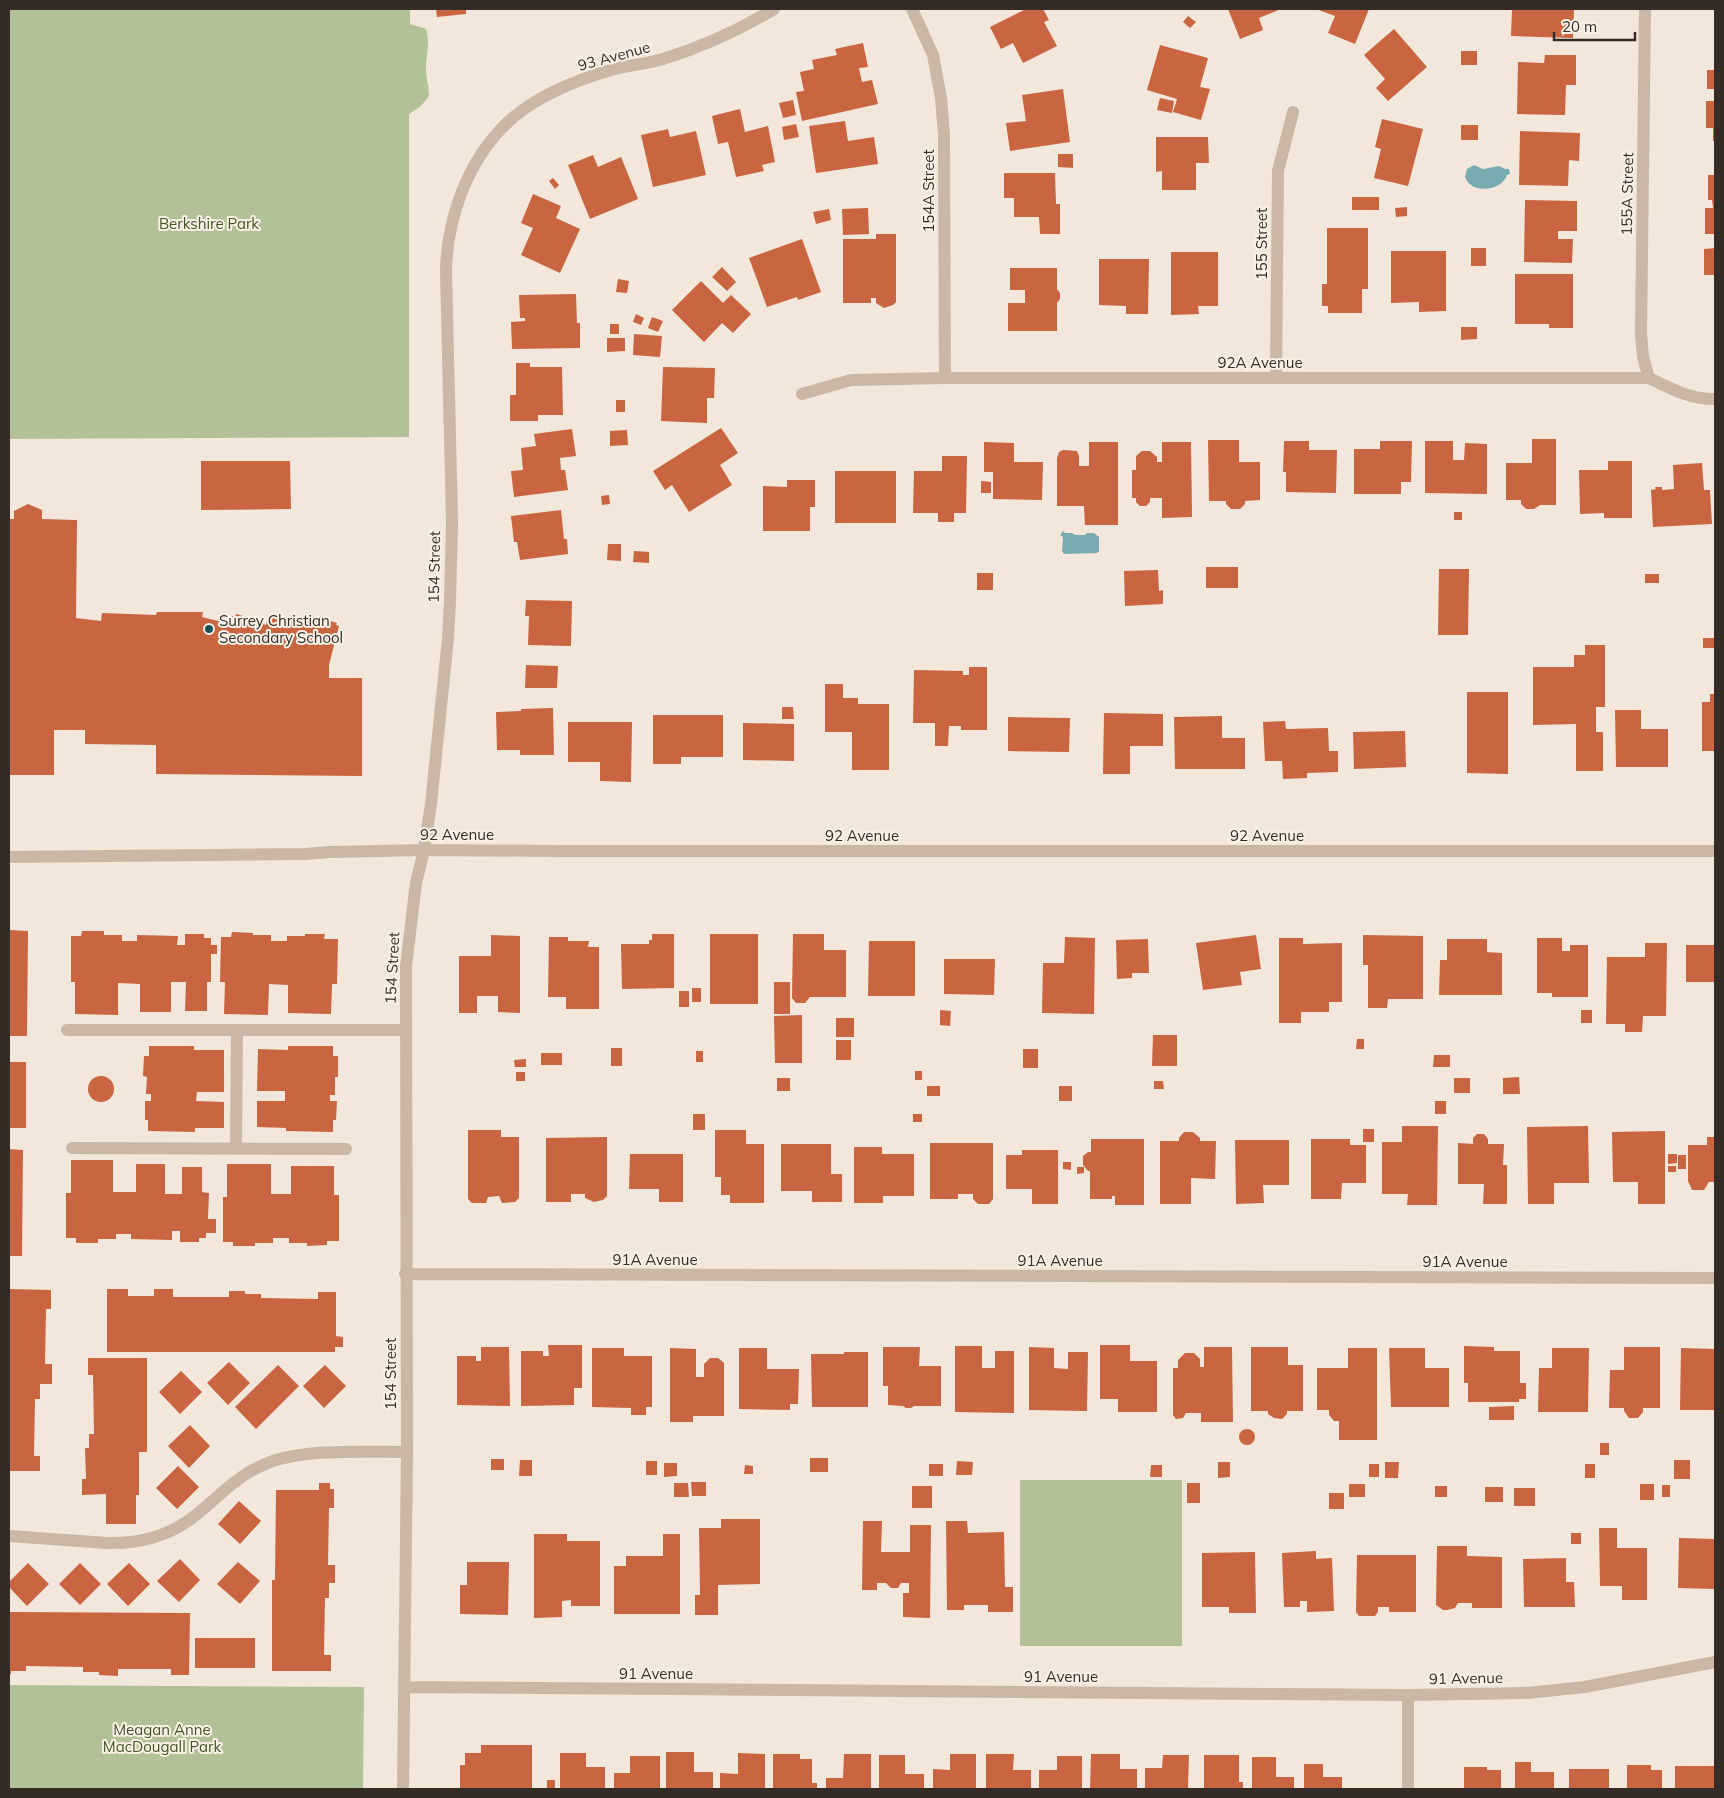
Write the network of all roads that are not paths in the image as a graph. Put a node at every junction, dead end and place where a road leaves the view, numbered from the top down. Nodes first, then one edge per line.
1 (774, 9) edge
2 (912, 9) edge
3 (1645, 9) edge
4 (1294, 112) dead end
5 (479, 158) joint
6 (945, 378) junction
7 (1276, 378) junction
8 (1648, 378) junction
9 (802, 394) dead end
10 (1715, 399) edge
11 (424, 850) junction
12 (1715, 851) edge
13 (9, 857) edge
14 (67, 1030) dead end
15 (237, 1030) junction
16 (406, 1030) junction
17 (72, 1148) dead end
18 (236, 1148) junction
19 (346, 1149) dead end
20 (405, 1274) junction
21 (1715, 1278) edge
22 (407, 1452) junction
23 (9, 1536) edge
24 (1715, 1662) edge
25 (404, 1687) junction
26 (1408, 1695) junction
27 (403, 1789) edge
28 (1408, 1789) edge

1 - 5 street, 93 Avenue
2 - 6 street, 154A Street
3 - 8 street, 155A Street
4 - 7 street, 155 Street
5 - 11 street, 154 Street
6 - 7 street, 92A Avenue
6 - 9 street, 92A Avenue
7 - 8 street, 92A Avenue
8 - 10 street, 92A Avenue
11 - 12 street, 92 Avenue
11 - 13 street, 92 Avenue
11 - 16 street, 154 Street
14 - 15 street
15 - 16 street
15 - 18 street
16 - 20 street, 154 Street
17 - 18 street
18 - 19 street
20 - 21 street, 91A Avenue
20 - 22 street, 154 Street
22 - 23 street
22 - 25 street, 154 Street
24 - 26 street, 91 Avenue
25 - 26 street, 91 Avenue
25 - 27 street, 154 Street
26 - 28 street

